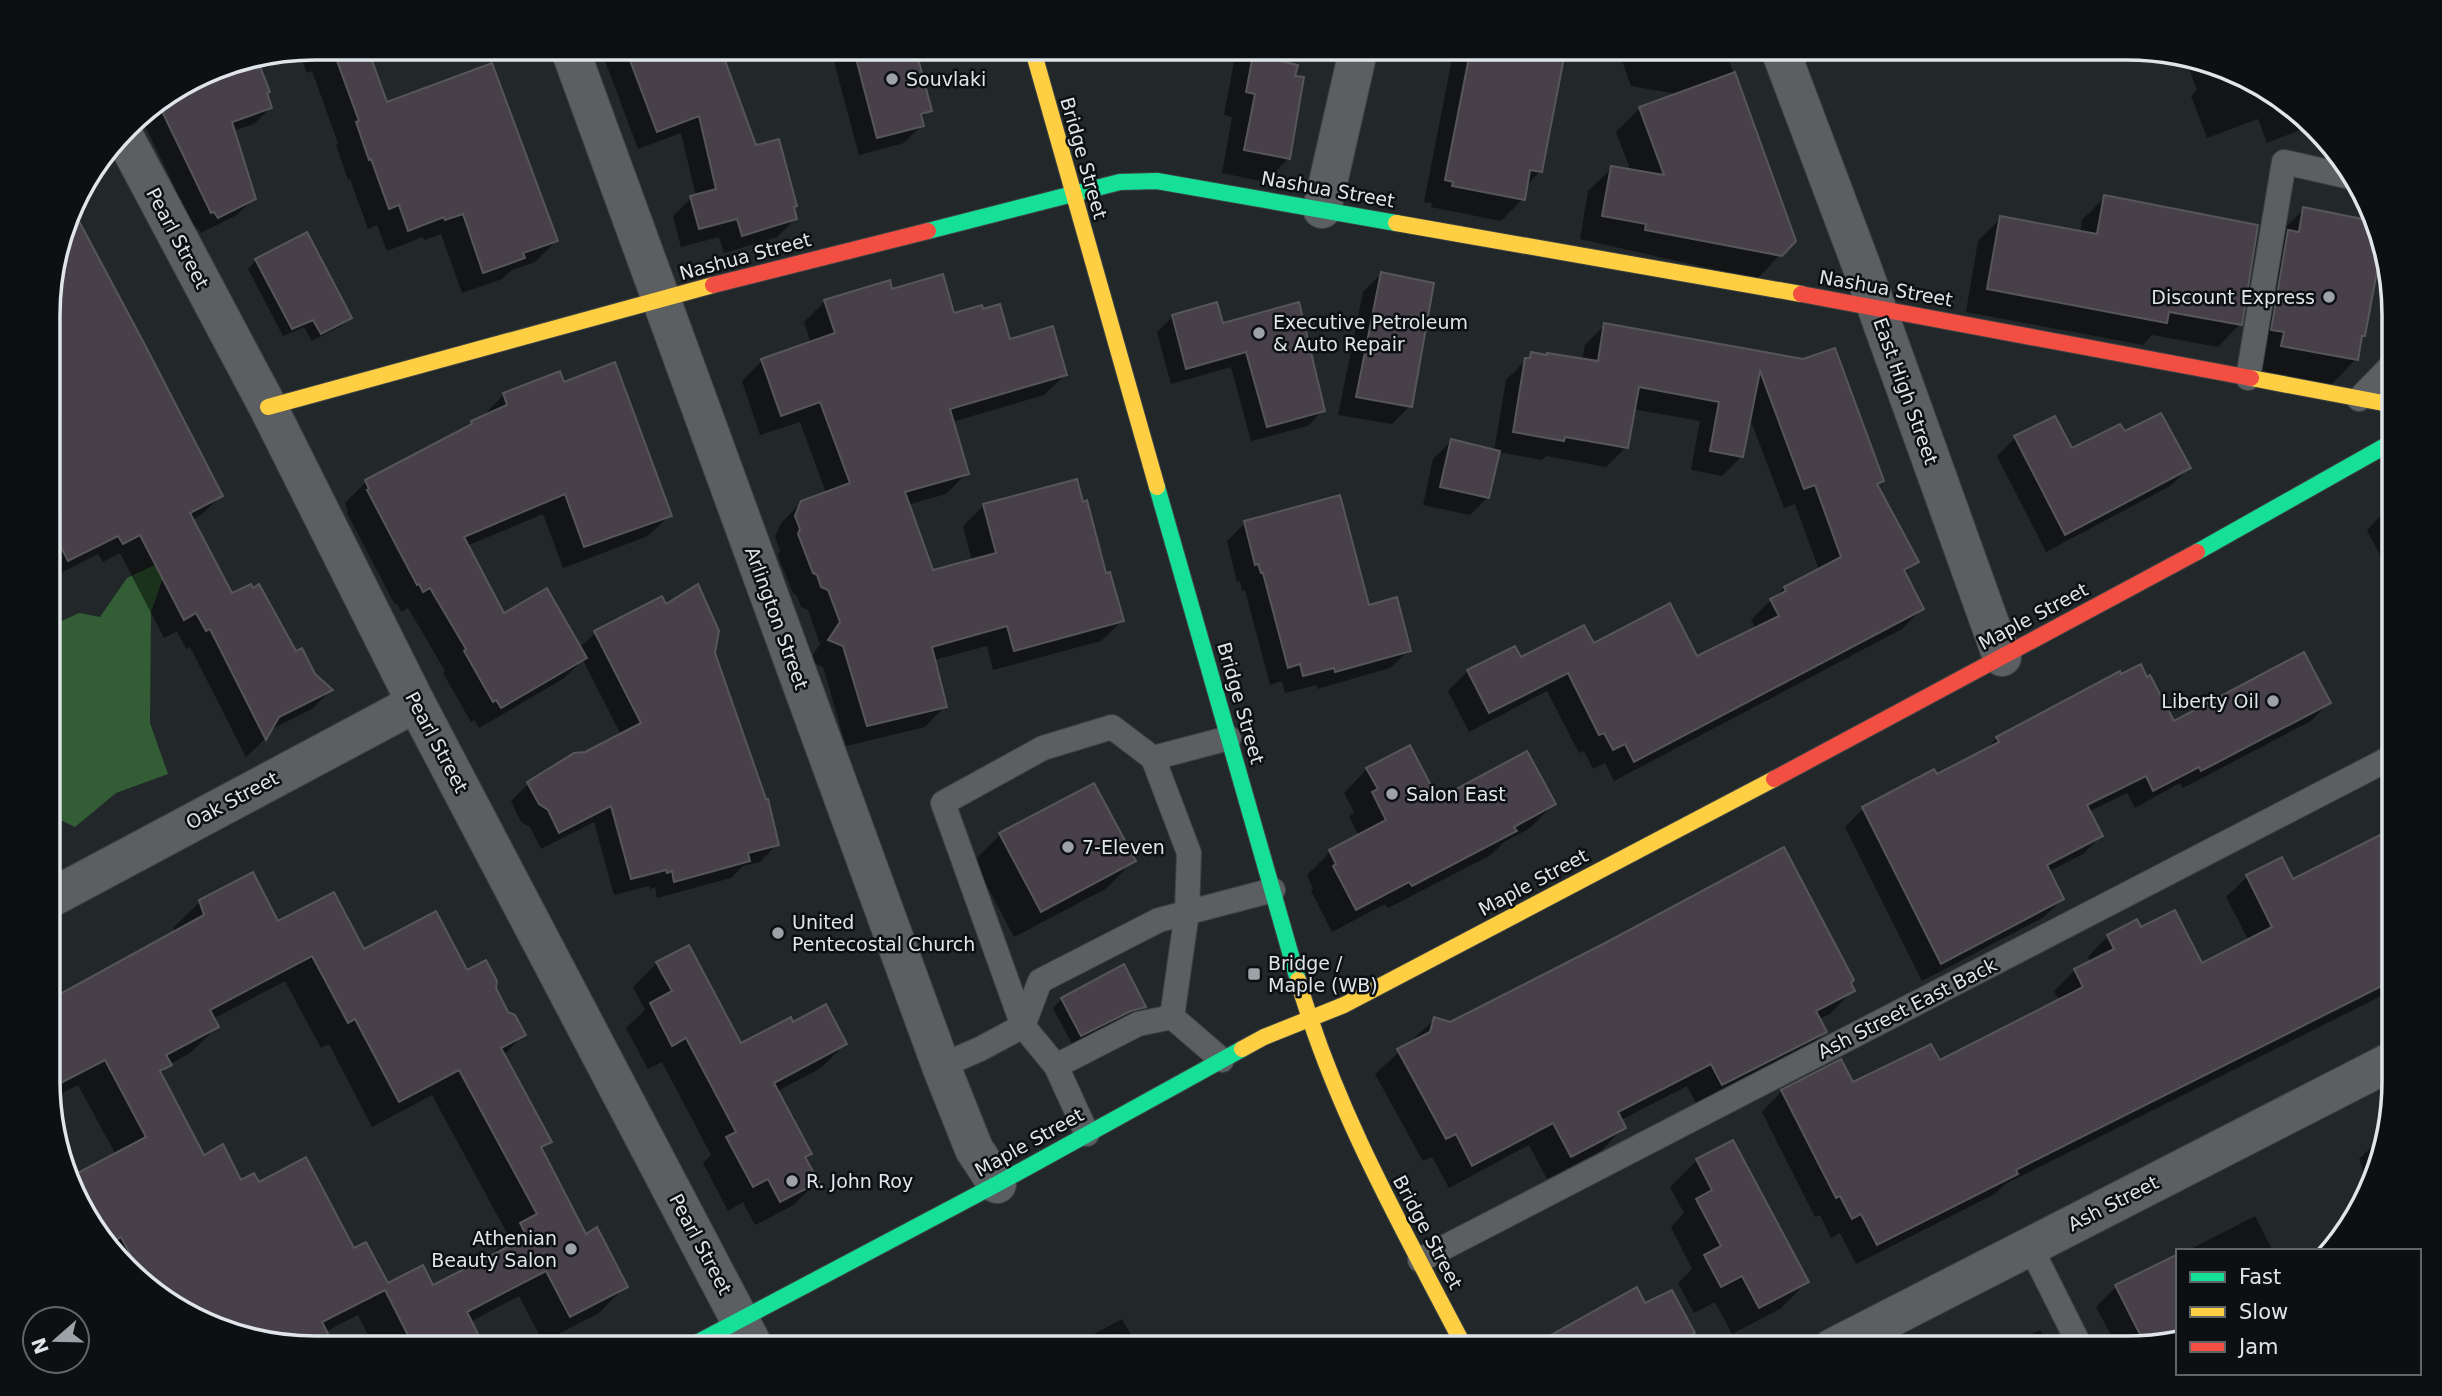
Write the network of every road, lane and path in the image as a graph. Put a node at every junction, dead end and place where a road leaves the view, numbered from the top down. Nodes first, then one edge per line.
1 (574, 60) edge
2 (1036, 60) edge
3 (1356, 60) edge
4 (1784, 60) edge
5 (127, 142) edge
6 (2340, 175) edge
7 (1072, 194) junction
8 (1322, 209) junction
9 (661, 300) junction
10 (1876, 307) junction
11 (2382, 375) edge
12 (2248, 378) junction
13 (2359, 399) junction
14 (2382, 403) edge
15 (268, 407) junction
16 (2382, 448) edge
17 (2002, 657) junction
18 (416, 703) junction
19 (1229, 738) junction
20 (1153, 758) junction
21 (2382, 762) edge
22 (1273, 890) junction
23 (60, 894) edge
24 (1187, 912) junction
25 (1172, 1017) junction
26 (1310, 1018) junction
27 (1023, 1026) junction
28 (1222, 1060) junction
29 (941, 1066) junction
30 (1056, 1066) junction
31 (2382, 1066) edge
32 (1087, 1134) junction
33 (996, 1184) junction
34 (2029, 1246) junction
35 (1420, 1260) junction
36 (748, 1334) edge
37 (1459, 1336) edge
38 (1855, 1336) edge
39 (2075, 1336) edge

1 - 9 street, Arlington Street
2 - 7 main road, Bridge Street
3 - 8 street
4 - 10 street, East High Street
5 - 15 street, Pearl Street
6 - 12 lane
7 - 8 main road, Nashua Street
7 - 9 main road, Nashua Street
7 - 19 main road, Bridge Street
8 - 10 main road, Nashua Street
9 - 15 main road, Nashua Street
9 - 29 street, Arlington Street
10 - 12 main road, Nashua Street
10 - 17 street, East High Street
11 - 13 lane
12 - 13 main road, Nashua Street
13 - 14 main road, Nashua Street
15 - 18 street, Pearl Street
16 - 17 main road, Maple Street
17 - 26 main road, Maple Street
18 - 23 street, Oak Street
18 - 36 street, Pearl Street
19 - 20 lane
19 - 22 main road, Bridge Street
20 - 24 lane
20 - 27 lane
21 - 35 lane, Ash Street East Back
22 - 24 lane
22 - 26 main road, Bridge Street
24 - 25 lane
24 - 27 lane
25 - 28 lane
25 - 30 lane
26 - 28 main road, Maple Street
26 - 35 main road, Bridge Street
27 - 29 lane
27 - 30 lane
28 - 32 main road, Maple Street
29 - 33 street, Arlington Street
30 - 32 lane
31 - 34 street, Ash Street
32 - 33 main road, Maple Street
33 - 36 main road, Maple Street
34 - 38 street, Ash Street
34 - 39 lane
35 - 37 main road, Bridge Street

